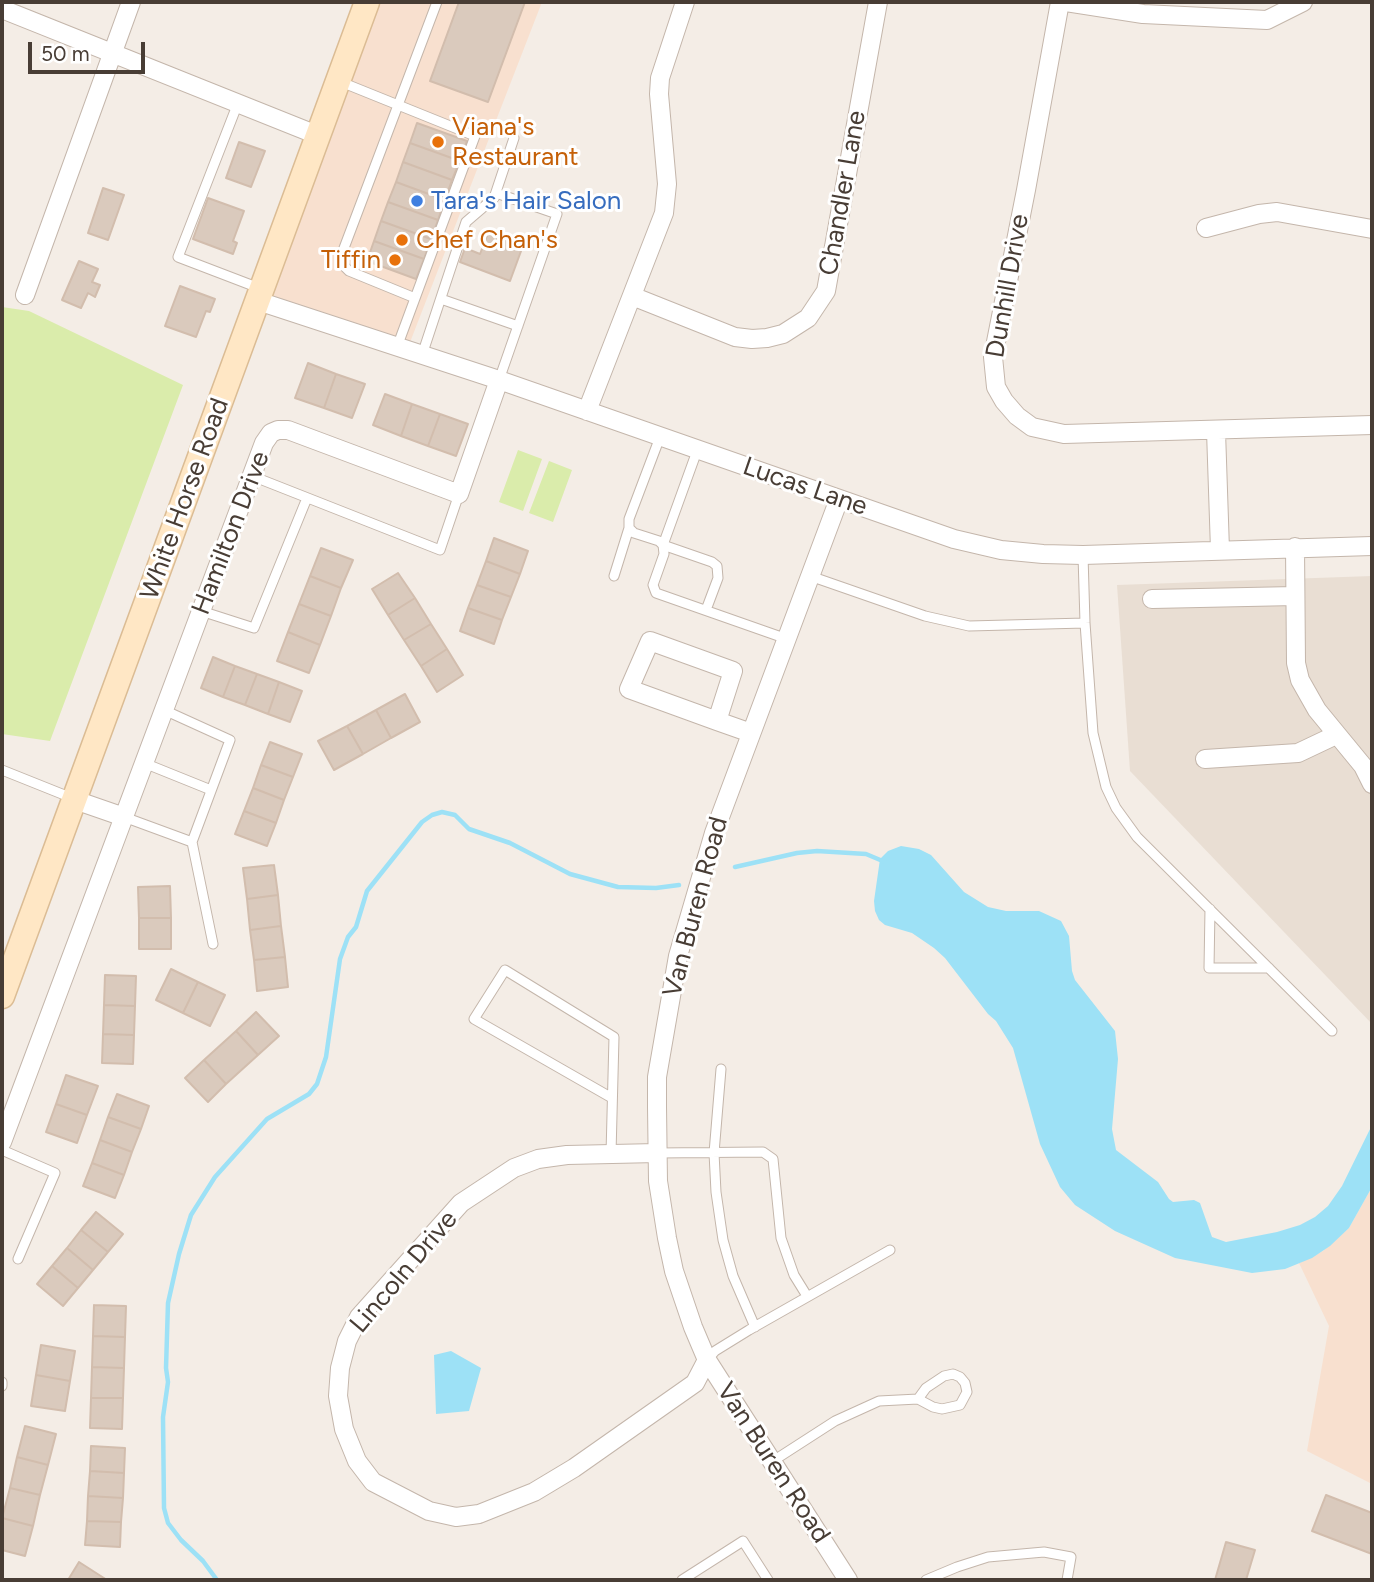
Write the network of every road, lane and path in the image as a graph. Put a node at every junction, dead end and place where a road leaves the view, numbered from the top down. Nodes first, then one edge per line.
1 (131, 2) edge
2 (367, 2) edge
3 (437, 2) edge
4 (685, 2) edge
5 (878, 2) edge
6 (1060, 2) edge
7 (1066, 2) edge
8 (1303, 2) edge
9 (2, 9) edge
10 (111, 53) junction
11 (338, 80) junction
12 (238, 102) junction
13 (398, 105) junction
14 (317, 135) junction
15 (514, 138) dead end
16 (496, 193) junction
17 (1206, 228) dead end
18 (1372, 229) edge
19 (25, 295) dead end
20 (259, 295) junction
21 (632, 296) junction
22 (415, 298) junction
23 (441, 299) junction
24 (518, 326) junction
25 (397, 346) junction
26 (422, 355) junction
27 (499, 380) junction
28 (587, 411) junction
29 (1372, 425) edge
30 (1216, 431) junction
31 (660, 437) junction
32 (697, 451) junction
33 (252, 477) junction
34 (459, 494) junction
35 (307, 498) junction
36 (839, 499) junction
37 (629, 528) junction
38 (663, 545) junction
39 (1372, 546) edge
40 (1295, 547) junction
41 (1220, 550) junction
42 (1083, 555) junction
43 (614, 576) dead end
44 (810, 576) junction
45 (1294, 596) junction
46 (1152, 599) dead end
47 (706, 610) junction
48 (201, 611) junction
49 (1085, 623) junction
50 (787, 639) junction
51 (164, 710) junction
52 (717, 721) junction
53 (751, 733) junction
54 (1336, 735) junction
55 (1205, 759) dead end
56 (144, 764) junction
57 (2, 770) edge
58 (1372, 784) edge
59 (211, 790) junction
60 (72, 799) junction
61 (124, 817) junction
62 (192, 842) junction
63 (1209, 909) junction
64 (213, 944) dead end
65 (1269, 968) junction
66 (2, 996) edge
67 (1332, 1031) dead end
68 (721, 1069) dead end
69 (612, 1098) junction
70 (2, 1142) edge
71 (2, 1150) edge
72 (657, 1153) junction
73 (714, 1153) junction
74 (611, 1154) junction
75 (890, 1250) dead end
76 (18, 1259) dead end
77 (807, 1296) junction
78 (755, 1327) junction
79 (707, 1360) junction
80 (918, 1399) junction
81 (773, 1461) junction
82 (682, 1580) edge
83 (768, 1580) edge
84 (848, 1580) edge
85 (926, 1580) edge
86 (1067, 1580) edge

1 - 10 street
2 - 11 main road, White Horse Road
3 - 13 lane
4 - 21 street
5 - 21 street, Chandler Lane
6 - 30 street, Dunhill Drive
7 - 8 street
9 - 10 street
10 - 12 street
10 - 19 street
11 - 13 lane
11 - 14 main road, White Horse Road
12 - 14 street
12 - 20 lane
13 - 22 lane
13 - 22 lane
14 - 20 main road, White Horse Road
15 - 16 lane
16 - 23 lane
16 - 24 lane
17 - 18 street
20 - 25 street, Lucas Lane
20 - 60 main road, White Horse Road
21 - 28 street
22 - 25 lane
23 - 24 lane
23 - 26 lane
24 - 27 lane
25 - 26 street, Lucas Lane
26 - 27 street, Lucas Lane
27 - 28 street, Lucas Lane
27 - 34 street
28 - 31 street, Lucas Lane
29 - 30 street, Dunhill Drive
30 - 41 street
31 - 32 street, Lucas Lane
31 - 37 lane
32 - 36 street, Lucas Lane
32 - 38 lane
33 - 34 street, Hamilton Drive
33 - 35 lane
33 - 48 street, Hamilton Drive
34 - 35 lane
35 - 48 lane
36 - 42 street, Lucas Lane
36 - 44 street, Van Buren Road
37 - 38 lane
37 - 43 lane
38 - 47 lane
38 - 47 lane
39 - 40 street, Lucas Lane
40 - 41 street, Lucas Lane
40 - 45 street
41 - 42 street, Lucas Lane
42 - 49 lane
44 - 49 lane
44 - 50 street, Van Buren Road
45 - 46 street
45 - 54 street
47 - 50 lane
48 - 51 street, Hamilton Drive
49 - 63 lane
50 - 53 street, Van Buren Road
51 - 56 street, Hamilton Drive
51 - 59 lane
52 - 52 street
52 - 53 street
53 - 72 street, Van Buren Road
54 - 55 street
54 - 58 street
56 - 59 lane
56 - 61 street, Hamilton Drive
57 - 60 lane
59 - 62 lane
60 - 61 street
60 - 66 main road, White Horse Road
61 - 62 lane
61 - 70 street, Hamilton Drive
62 - 64 lane
63 - 65 lane
63 - 65 lane
65 - 67 lane
68 - 73 lane
69 - 69 lane
69 - 74 lane
71 - 76 lane
72 - 73 lane
72 - 74 street, Lincoln Drive
72 - 79 street, Van Buren Road
73 - 77 lane
73 - 78 lane
74 - 79 street, Lincoln Drive
75 - 77 lane
77 - 78 lane
78 - 79 lane
79 - 81 street, Van Buren Road
80 - 80 lane
80 - 81 lane
81 - 84 street, Van Buren Road
82 - 83 lane
85 - 86 lane

